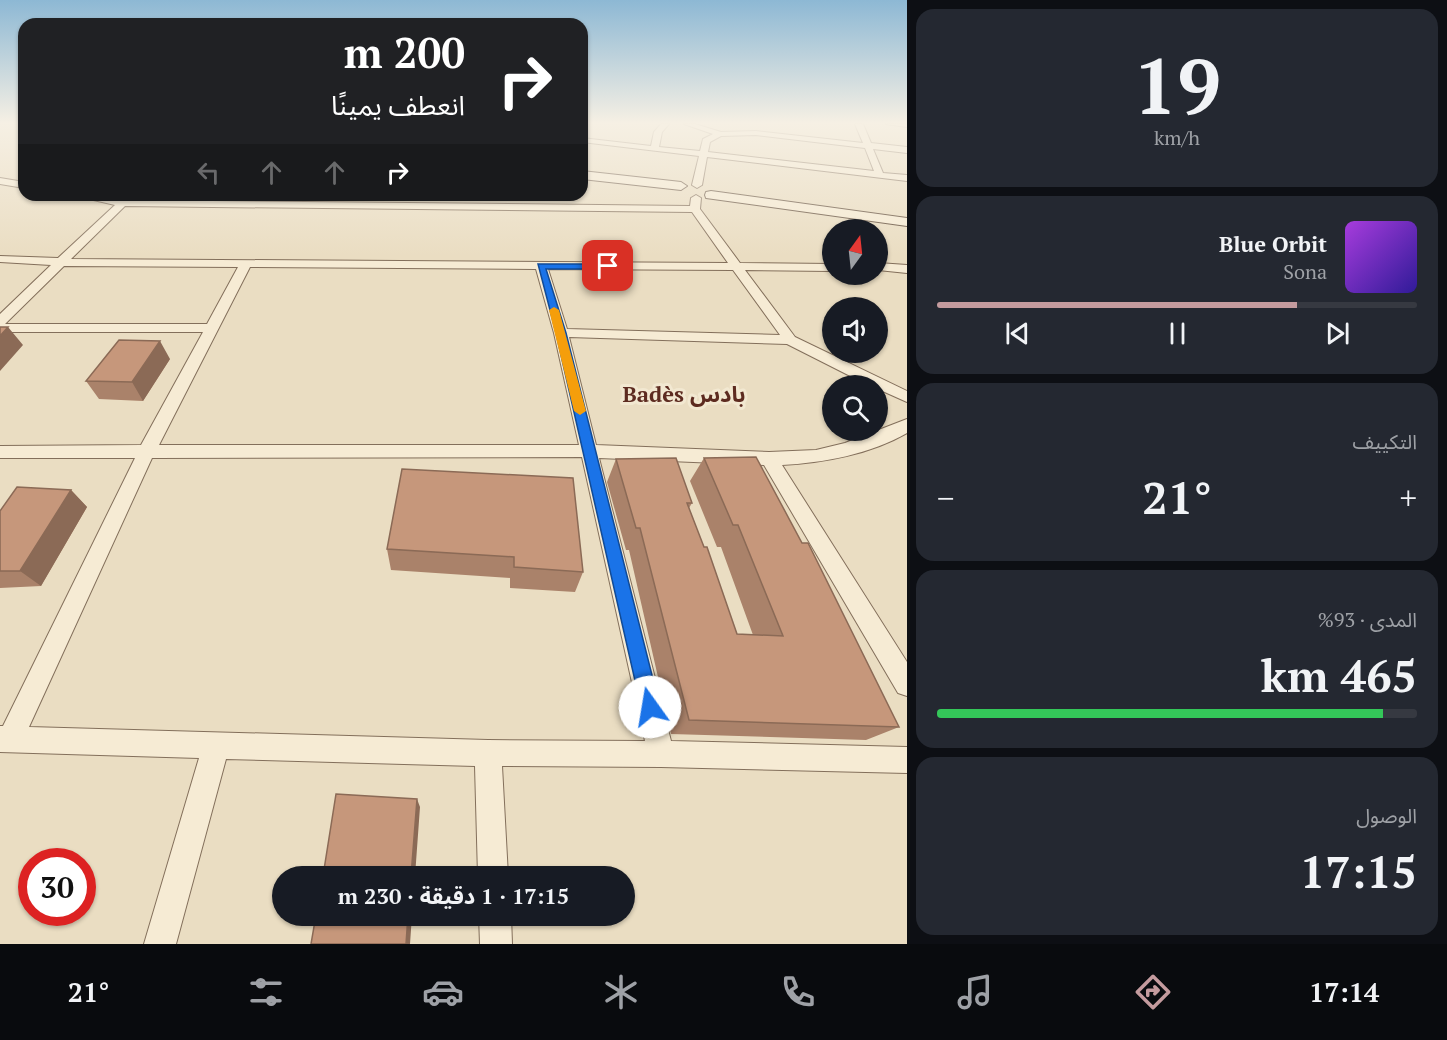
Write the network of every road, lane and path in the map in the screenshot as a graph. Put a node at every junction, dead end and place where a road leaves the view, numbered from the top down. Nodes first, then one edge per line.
1 (701, 168) edge
2 (822, 168) edge
3 (877, 168) edge
4 (880, 175) junction
5 (588, 176) edge
6 (907, 178) edge
7 (588, 180) edge
8 (0, 181) edge
9 (18, 184) edge
10 (680, 188) junction
11 (696, 197) junction
12 (588, 198) edge
13 (111, 201) edge
14 (313, 201) edge
15 (122, 203) junction
16 (904, 218) edge
17 (0, 259) edge
18 (60, 262) junction
19 (246, 263) junction
20 (541, 266) junction
21 (739, 267) junction
22 (822, 267) edge
23 (888, 267) edge
24 (907, 268) edge
25 (0, 321) edge
26 (0, 328) edge
27 (210, 328) junction
28 (561, 333) junction
29 (790, 340) junction
30 (907, 401) edge
31 (907, 425) edge
32 (147, 451) junction
33 (589, 451) junction
34 (0, 452) edge
35 (769, 459) junction
36 (907, 684) edge
37 (5, 739) edge
38 (216, 746) junction
39 (488, 753) junction
40 (661, 754) junction
41 (907, 760) edge
42 (493, 866) edge
43 (495, 926) edge
44 (160, 944) edge
45 (496, 944) edge

1 - 11 street
2 - 4 street
3 - 4 street
4 - 6 street
5 - 10 street
7 - 10 street
8 - 9 street
10 - 11 street
11 - 12 street
11 - 16 street
11 - 21 street
13 - 15 street
14 - 15 street
15 - 18 street
17 - 18 street
18 - 19 street
18 - 25 street
19 - 20 street
19 - 27 street
20 - 21 street
20 - 28 street
21 - 22 street
21 - 29 street
23 - 24 street
26 - 27 street
27 - 32 street
28 - 29 street
28 - 33 street
29 - 30 street
31 - 35 street
32 - 33 street
32 - 34 street
32 - 37 street
33 - 35 street
33 - 40 street
35 - 36 street
37 - 38 street
38 - 39 street
38 - 44 street
39 - 40 street
39 - 42 street
40 - 41 street
43 - 45 street

